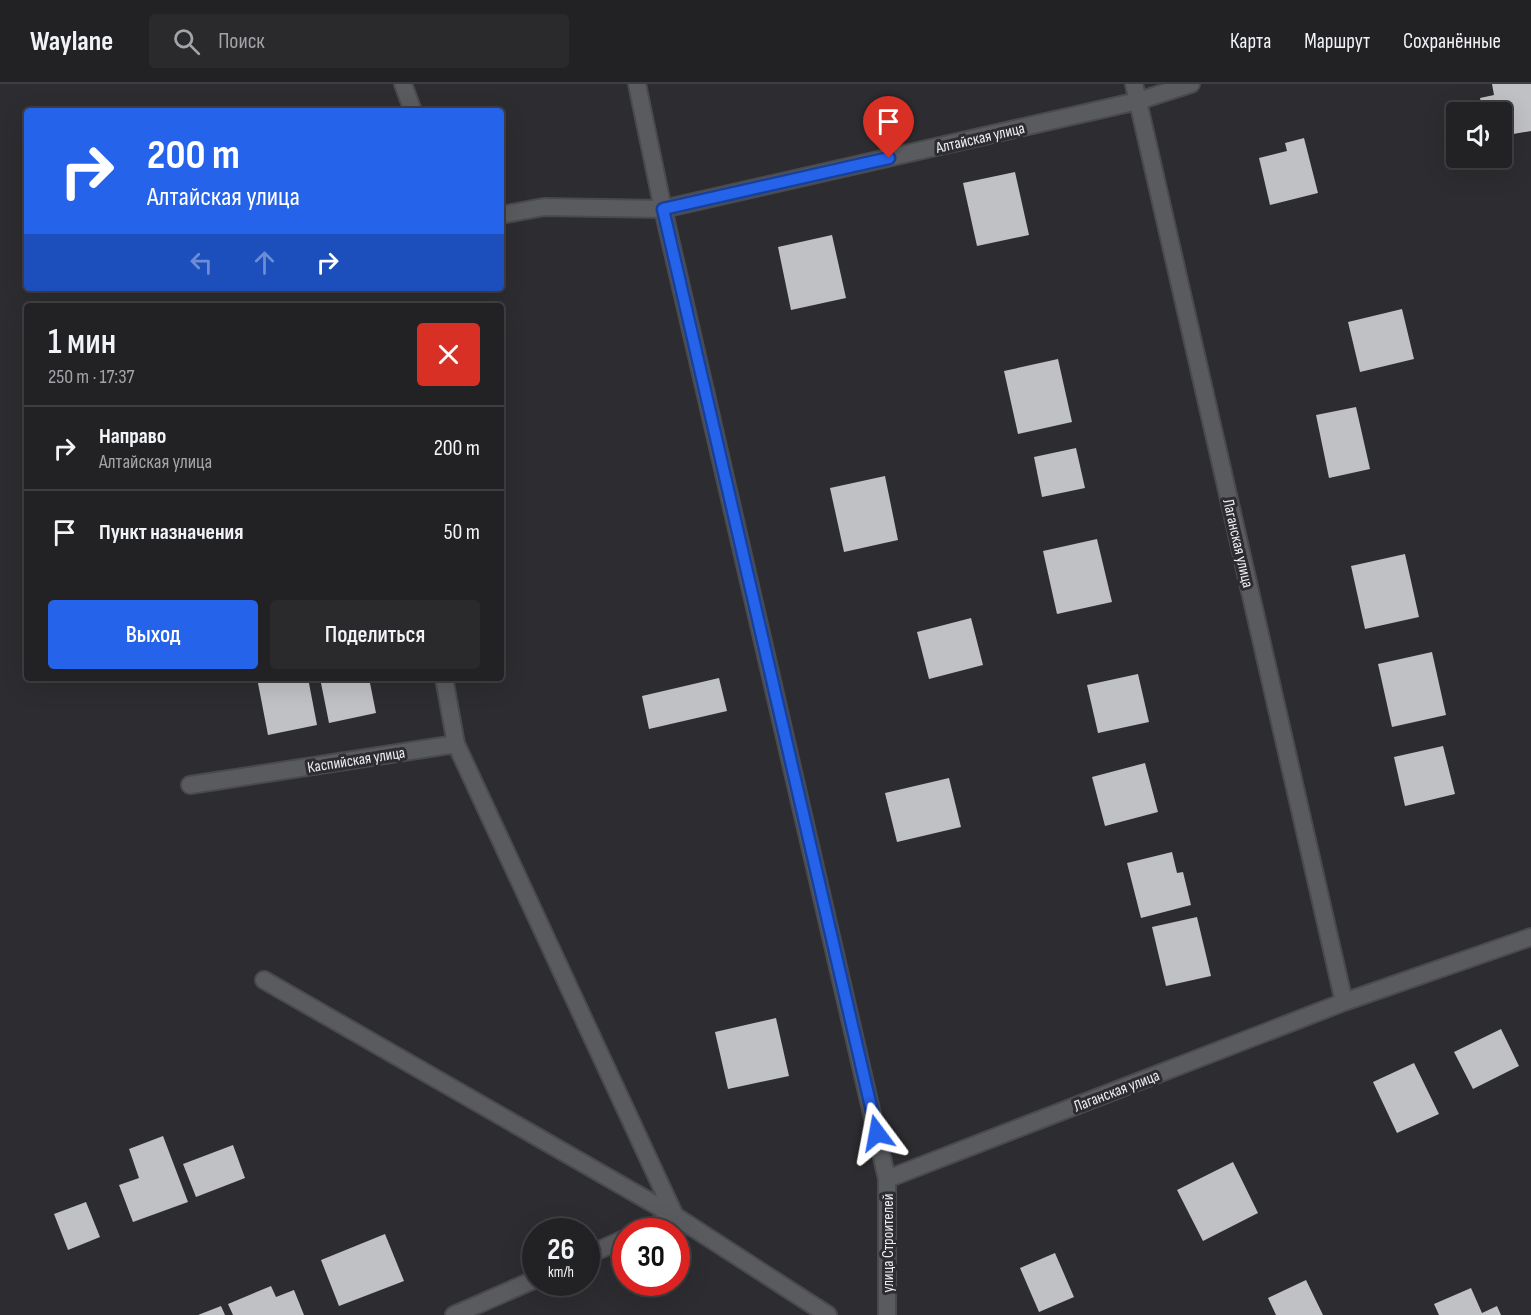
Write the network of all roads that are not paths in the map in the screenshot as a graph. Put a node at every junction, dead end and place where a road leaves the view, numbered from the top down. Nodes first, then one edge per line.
1 (403, 84) edge
2 (637, 84) edge
3 (1134, 84) edge
4 (1191, 84) edge
5 (1138, 101) junction
6 (412, 108) edge
7 (663, 209) junction
8 (504, 214) edge
9 (445, 681) edge
10 (456, 744) junction
11 (190, 785) dead end
12 (1531, 937) edge
13 (264, 980) dead end
14 (1344, 1002) junction
15 (887, 1179) junction
16 (675, 1216) junction
17 (671, 1218) edge
18 (522, 1285) edge
19 (454, 1315) edge
20 (828, 1315) edge
21 (887, 1315) edge

1 - 6 street
2 - 7 street, улица Строителей
3 - 5 street, Лаганская улица
4 - 5 street, Алтайская улица
5 - 7 street, Алтайская улица
5 - 14 street, Лаганская улица
7 - 8 street, Алтайская улица
7 - 15 street, улица Строителей
9 - 10 street
10 - 11 street, Каспийская улица
10 - 16 street
12 - 14 street, Лаганская улица
13 - 16 street
14 - 15 street, Лаганская улица
15 - 21 street, улица Строителей
16 - 17 street
16 - 20 street
18 - 19 street

